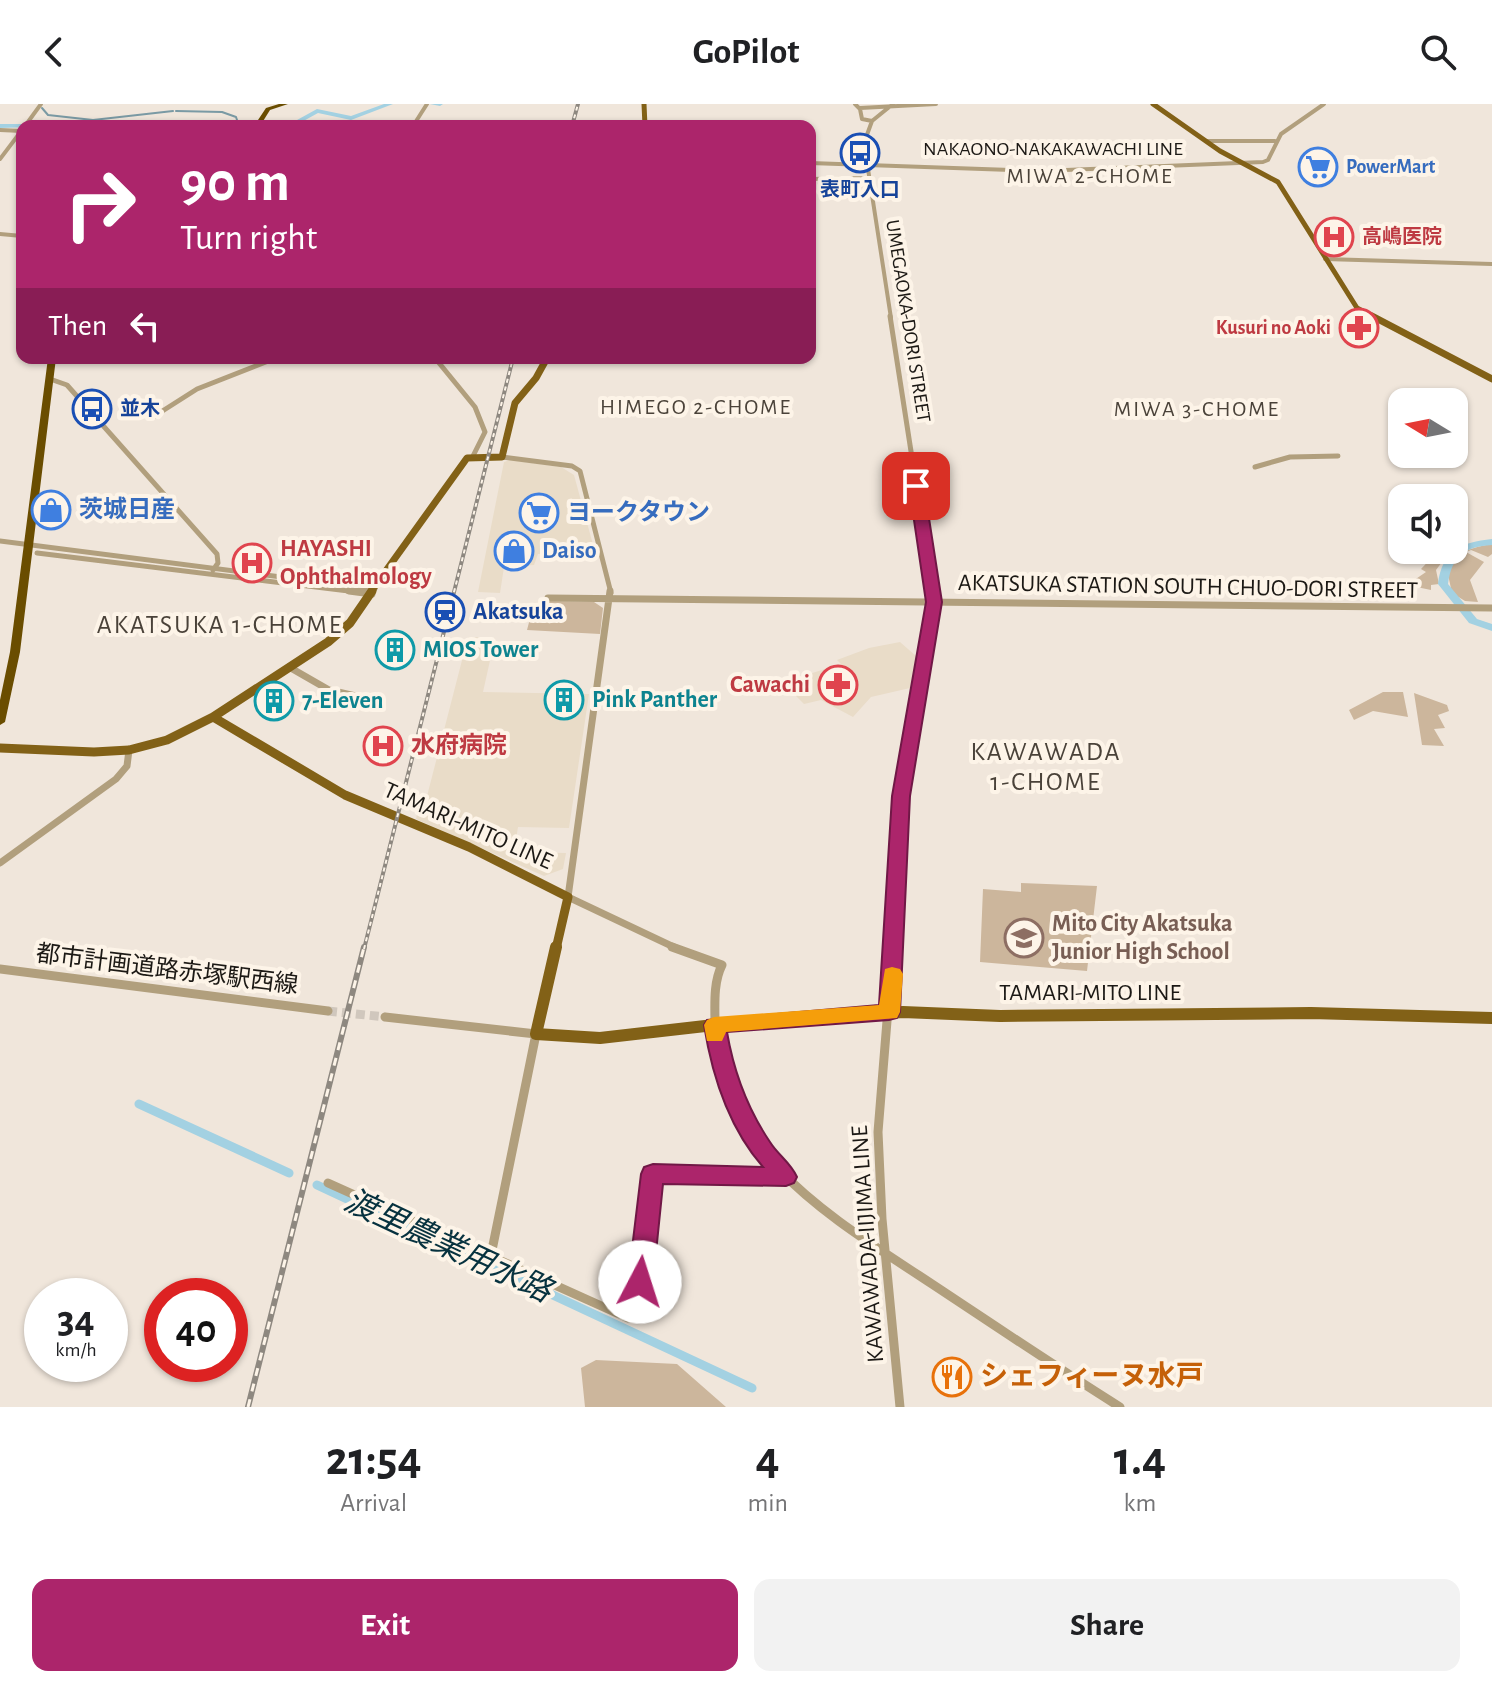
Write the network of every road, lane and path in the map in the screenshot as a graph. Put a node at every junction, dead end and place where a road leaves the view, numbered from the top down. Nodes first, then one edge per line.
1 (285, 104) edge
2 (936, 104) edge
3 (1153, 104) edge
4 (1324, 104) edge
5 (891, 105) edge
6 (267, 106) edge
7 (857, 106) edge
8 (872, 121) junction
9 (16, 138) edge
10 (1206, 141) junction
11 (1275, 141) junction
12 (0, 159) edge
13 (816, 162) edge
14 (1245, 163) junction
15 (868, 164) junction
16 (870, 178) junction
17 (816, 179) edge
18 (1325, 259) junction
19 (1492, 264) edge
20 (51, 364) edge
21 (55, 364) edge
22 (261, 364) edge
23 (440, 364) edge
24 (544, 364) edge
25 (1492, 379) edge
26 (61, 381) junction
27 (49, 382) junction
28 (153, 417) dead end
29 (473, 456) junction
30 (1338, 456) dead end
31 (502, 457) junction
32 (1255, 467) dead end
33 (0, 543) edge
34 (28, 549) junction
35 (211, 572) junction
36 (374, 592) junction
37 (548, 598) dead end
38 (611, 599) junction
39 (934, 602) junction
40 (1492, 608) edge
41 (289, 667) junction
42 (360, 697) dead end
43 (213, 717) junction
44 (0, 722) edge
45 (0, 748) edge
46 (129, 750) junction
47 (0, 863) edge
48 (568, 897) junction
49 (0, 969) edge
50 (328, 1011) tunnel mouth
51 (889, 1012) junction
52 (385, 1017) tunnel mouth
53 (1492, 1018) edge
54 (714, 1025) junction
55 (536, 1034) junction
56 (786, 1177) junction
57 (328, 1183) dead end
58 (885, 1252) junction
59 (491, 1255) junction
60 (900, 1407) edge
61 (1120, 1407) edge

1 - 6 highway
2 - 5 street
3 - 10 main road
4 - 11 street
5 - 7 street
5 - 8 street
7 - 8 street
8 - 15 street, UMEGAOKA-DORI STREET
9 - 12 street
10 - 11 street
10 - 14 main road
11 - 14 street
13 - 15 street, NAKAONO-NAKAKAWACHI LINE
14 - 15 street, NAKAONO-NAKAKAWACHI LINE
14 - 18 main road
15 - 16 street, UMEGAOKA-DORI STREET
16 - 17 street
16 - 39 street, UMEGAOKA-DORI STREET
18 - 19 street
18 - 25 main road
20 - 27 highway
21 - 26 street
22 - 28 street
23 - 29 street
24 - 31 main road
26 - 27 street
26 - 35 street
27 - 34 highway
29 - 31 main road
29 - 36 main road
30 - 32 street
31 - 38 street
33 - 34 street
34 - 35 street
34 - 44 highway
35 - 36 street
36 - 41 main road
37 - 38 street, AKATSUKA STATION SOUTH CHUO-DORI STREET
38 - 39 street, AKATSUKA STATION SOUTH CHUO-DORI STREET
38 - 48 street
39 - 40 street, AKATSUKA STATION SOUTH CHUO-DORI STREET
39 - 51 street, KAWAWADA-IIJIMA LINE
41 - 42 street
41 - 43 main road
43 - 46 main road
43 - 48 main road, TAMARI-MITO LINE
45 - 46 main road
46 - 47 street
48 - 54 street
48 - 55 main road, TAMARI-MITO LINE
49 - 50 street, 都市計画道路赤塚駅西線
51 - 53 main road, TAMARI-MITO LINE
51 - 54 main road, TAMARI-MITO LINE
51 - 58 street, KAWAWADA-IIJIMA LINE
52 - 55 street
54 - 55 main road, TAMARI-MITO LINE
54 - 56 street
55 - 59 street
56 - 58 street
56 - 59 street
57 - 59 street
58 - 60 street, KAWAWADA-IIJIMA LINE
58 - 61 street

